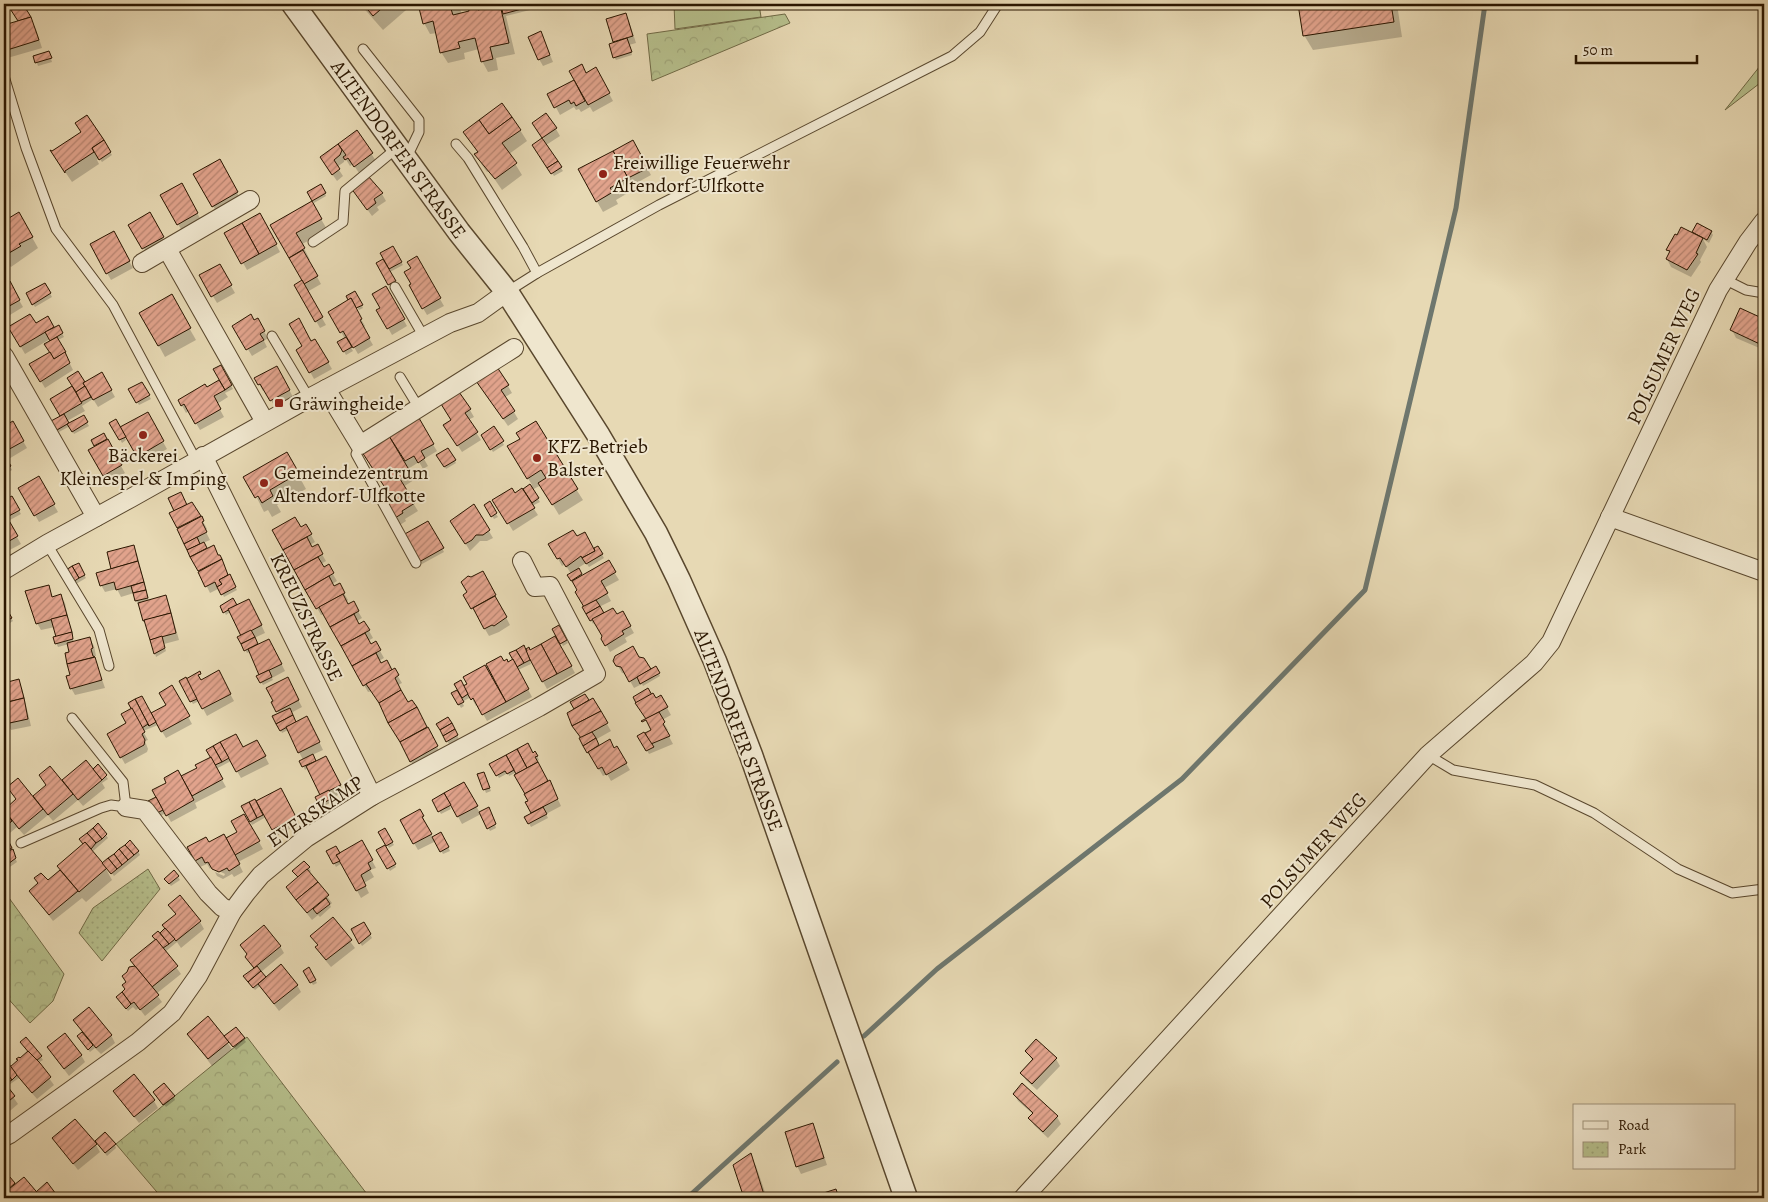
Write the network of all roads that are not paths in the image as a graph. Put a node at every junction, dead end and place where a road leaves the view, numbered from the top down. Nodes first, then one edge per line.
1 (293, 4) edge
2 (998, 4) edge
3 (363, 49) dead end
4 (4, 76) edge
5 (456, 144) dead end
6 (402, 154) junction
7 (250, 200) dead end
8 (1764, 220) edge
9 (313, 242) dead end
10 (167, 249) junction
11 (142, 263) dead end
12 (537, 273) junction
13 (1724, 279) junction
14 (395, 287) dead end
15 (507, 292) junction
16 (1764, 293) edge
17 (272, 336) dead end
18 (424, 337) junction
19 (514, 348) dead end
20 (4, 356) edge
21 (400, 377) dead end
22 (326, 388) junction
23 (309, 398) junction
24 (419, 408) junction
25 (265, 422) junction
26 (360, 445) junction
27 (200, 458) junction
28 (96, 517) junction
29 (1610, 517) junction
30 (46, 544) junction
31 (522, 561) dead end
32 (416, 563) dead end
33 (4, 570) edge
34 (1764, 572) edge
35 (109, 666) dead end
36 (72, 718) dead end
37 (1428, 755) junction
38 (372, 796) junction
39 (126, 807) junction
40 (21, 843) dead end
41 (1764, 889) edge
42 (232, 912) junction
43 (4, 1137) edge
44 (906, 1198) edge
45 (1023, 1198) edge

1 - 6 street, ALTENDORFER STRASSE
2 - 12 lane
3 - 6 lane
4 - 27 lane
5 - 12 lane
6 - 9 lane
6 - 15 street, ALTENDORFER STRASSE
7 - 10 street
8 - 13 street, POLSUMER WEG
10 - 11 street
10 - 25 street
12 - 15 lane
13 - 16 lane
13 - 29 street, POLSUMER WEG
14 - 18 lane
15 - 18 street
15 - 44 street, ALTENDORFER STRASSE
17 - 23 lane
18 - 22 street
19 - 24 street
20 - 28 street
21 - 24 lane
22 - 23 street
22 - 26 street
23 - 25 street
24 - 26 street
25 - 27 street
26 - 32 lane
27 - 28 street
27 - 38 street, KREUZSTRASSE
28 - 30 street
29 - 34 street
29 - 37 street, POLSUMER WEG
30 - 33 street
30 - 35 lane
31 - 38 street, EVERSKAMP
36 - 39 lane
37 - 41 lane
37 - 45 street, POLSUMER WEG
38 - 42 street, EVERSKAMP
39 - 40 lane
39 - 42 street
42 - 43 street, EVERSKAMP

